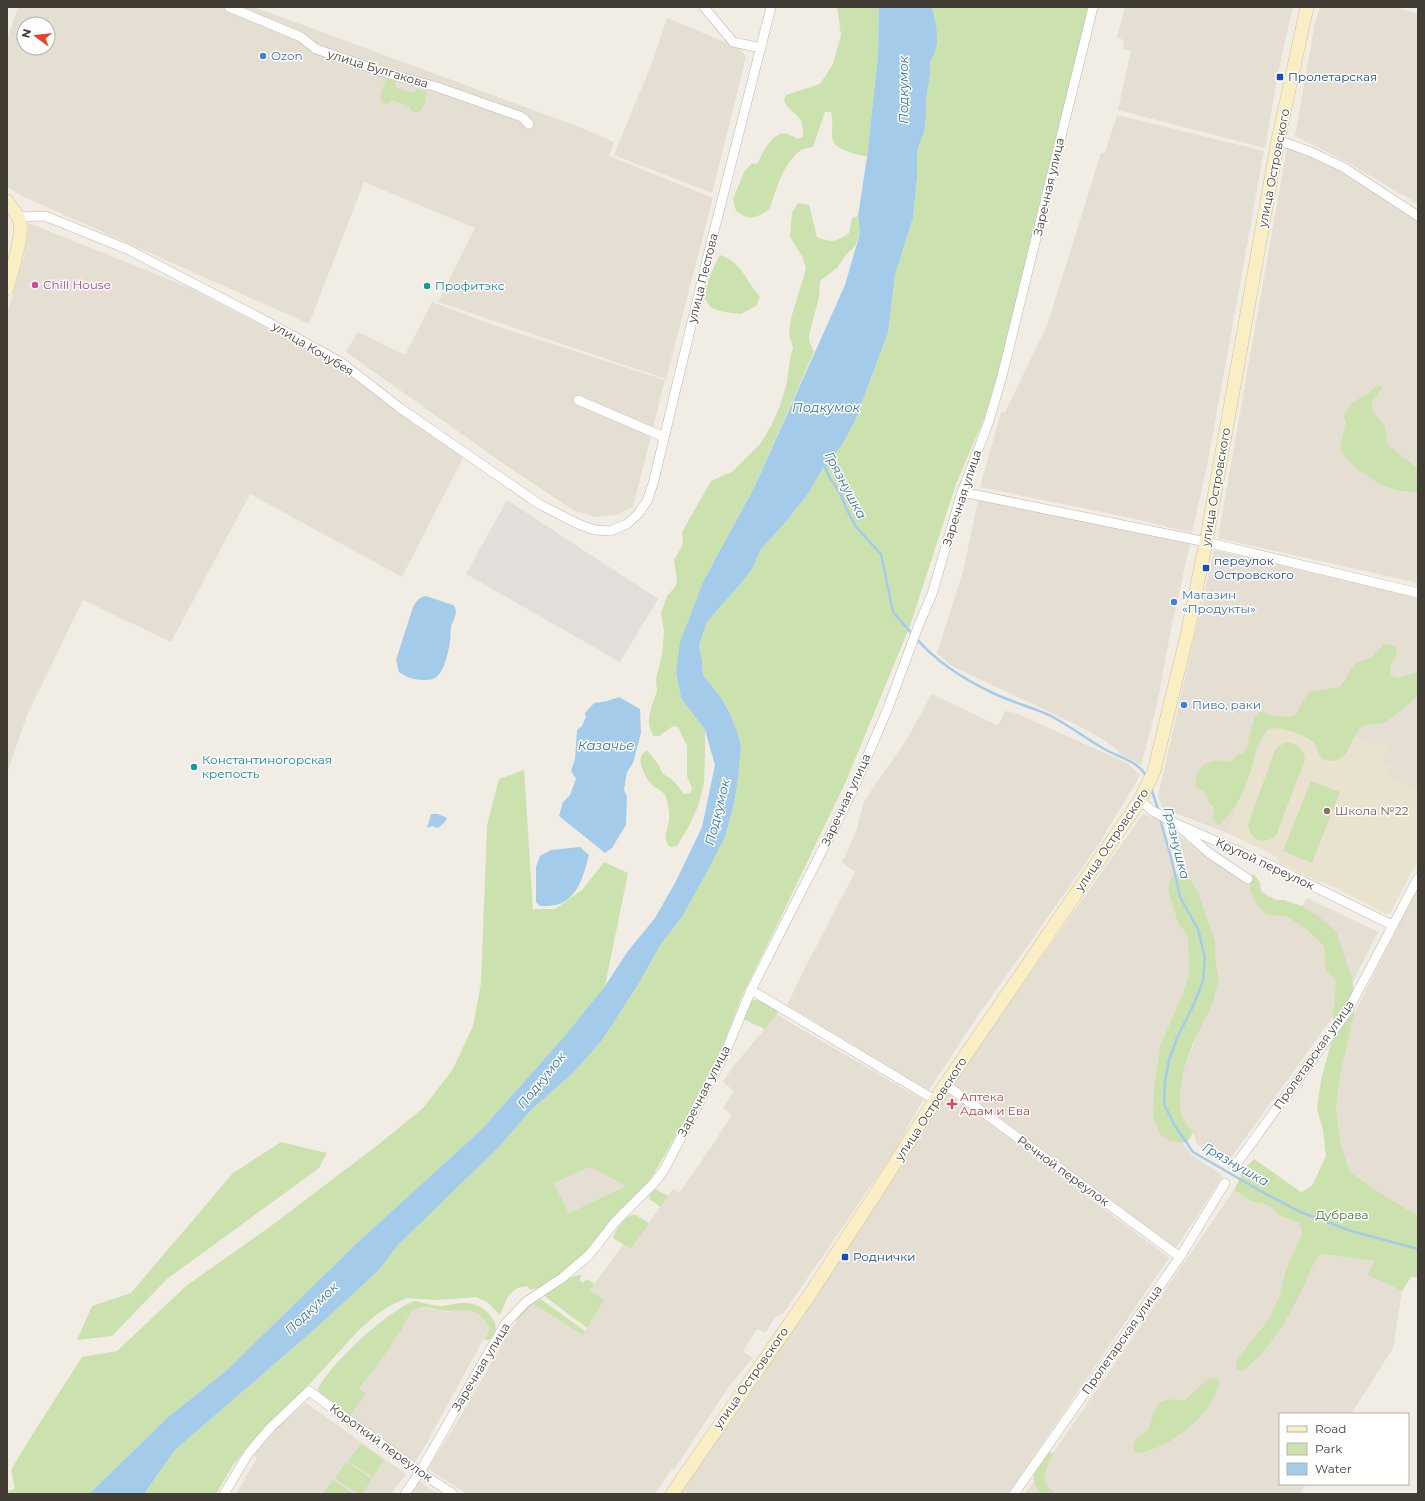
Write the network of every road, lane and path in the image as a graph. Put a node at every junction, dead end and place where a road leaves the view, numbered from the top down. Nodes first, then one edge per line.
1 (228, 7) edge
2 (704, 7) edge
3 (771, 7) edge
4 (1092, 7) edge
5 (1307, 7) edge
6 (761, 48) junction
7 (529, 124) dead end
8 (1278, 140) junction
9 (7, 201) edge
10 (1418, 216) edge
11 (18, 217) junction
12 (7, 289) edge
13 (578, 400) dead end
14 (664, 437) junction
15 (962, 492) junction
16 (610, 531) joint
17 (1206, 542) junction
18 (1418, 593) edge
19 (1142, 797) junction
20 (1175, 823) junction
21 (1418, 878) edge
22 (1248, 879) dead end
23 (1392, 925) junction
24 (751, 990) junction
25 (946, 1086) junction
26 (935, 1100) junction
27 (1237, 1163) dead end
28 (1225, 1183) dead end
29 (1180, 1257) junction
30 (420, 1472) junction
31 (224, 1494) edge
32 (405, 1494) edge
33 (452, 1494) edge
34 (672, 1494) edge
35 (1014, 1494) edge

1 - 7 street, улица Булгакова
2 - 6 street
3 - 6 street, улица Пестова
4 - 15 street, Заречная улица
5 - 8 street, улица Островского
6 - 14 street, улица Пестова
8 - 10 street
8 - 17 street, улица Островского
9 - 11 street
11 - 12 street
11 - 16 street, улица Кочубея
13 - 14 street
14 - 16 street, улица Пестова
15 - 17 street
15 - 24 street, Заречная улица
17 - 18 street
17 - 19 street, улица Островского
19 - 20 street, Крутой переулок
19 - 25 street, улица Островского
20 - 22 street
20 - 23 street, Крутой переулок
21 - 23 street, Пролетарская улица
23 - 27 street, Пролетарская улица
24 - 26 street
24 - 30 street, Заречная улица
25 - 26 street, улица Островского
25 - 29 street, Речной переулок
26 - 34 street, улица Островского
28 - 29 street, Пролетарская улица
29 - 35 street, Пролетарская улица
30 - 31 street, Короткий переулок
30 - 32 street, Заречная улица
30 - 33 street, Короткий переулок

